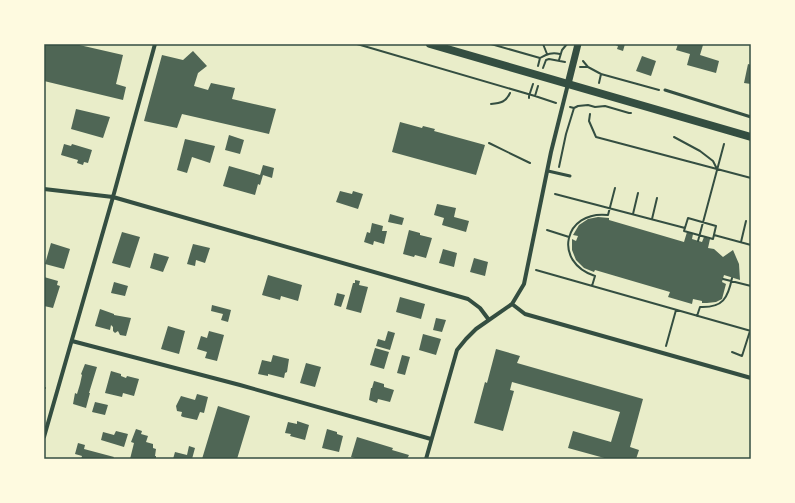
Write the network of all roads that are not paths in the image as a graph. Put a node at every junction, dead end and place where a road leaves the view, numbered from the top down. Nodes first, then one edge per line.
1 (155, 44) edge
2 (430, 44) edge
3 (578, 44) edge
4 (568, 84) junction
5 (664, 90) road end
6 (751, 117) edge
7 (751, 137) edge
8 (548, 171) junction
9 (570, 176) dead end
10 (44, 189) edge
11 (113, 197) junction
12 (512, 304) junction
13 (489, 320) junction
14 (72, 341) junction
15 (751, 378) edge
16 (44, 437) edge
17 (431, 439) junction
18 (426, 459) edge

1 - 11 street
2 - 4 main road
3 - 4 street
4 - 7 main road
4 - 8 street
5 - 6 lane
8 - 9 lane
8 - 12 street
10 - 11 street
11 - 13 street
11 - 14 street
12 - 13 street
12 - 15 street
13 - 17 street
14 - 16 street
14 - 17 street
17 - 18 street

